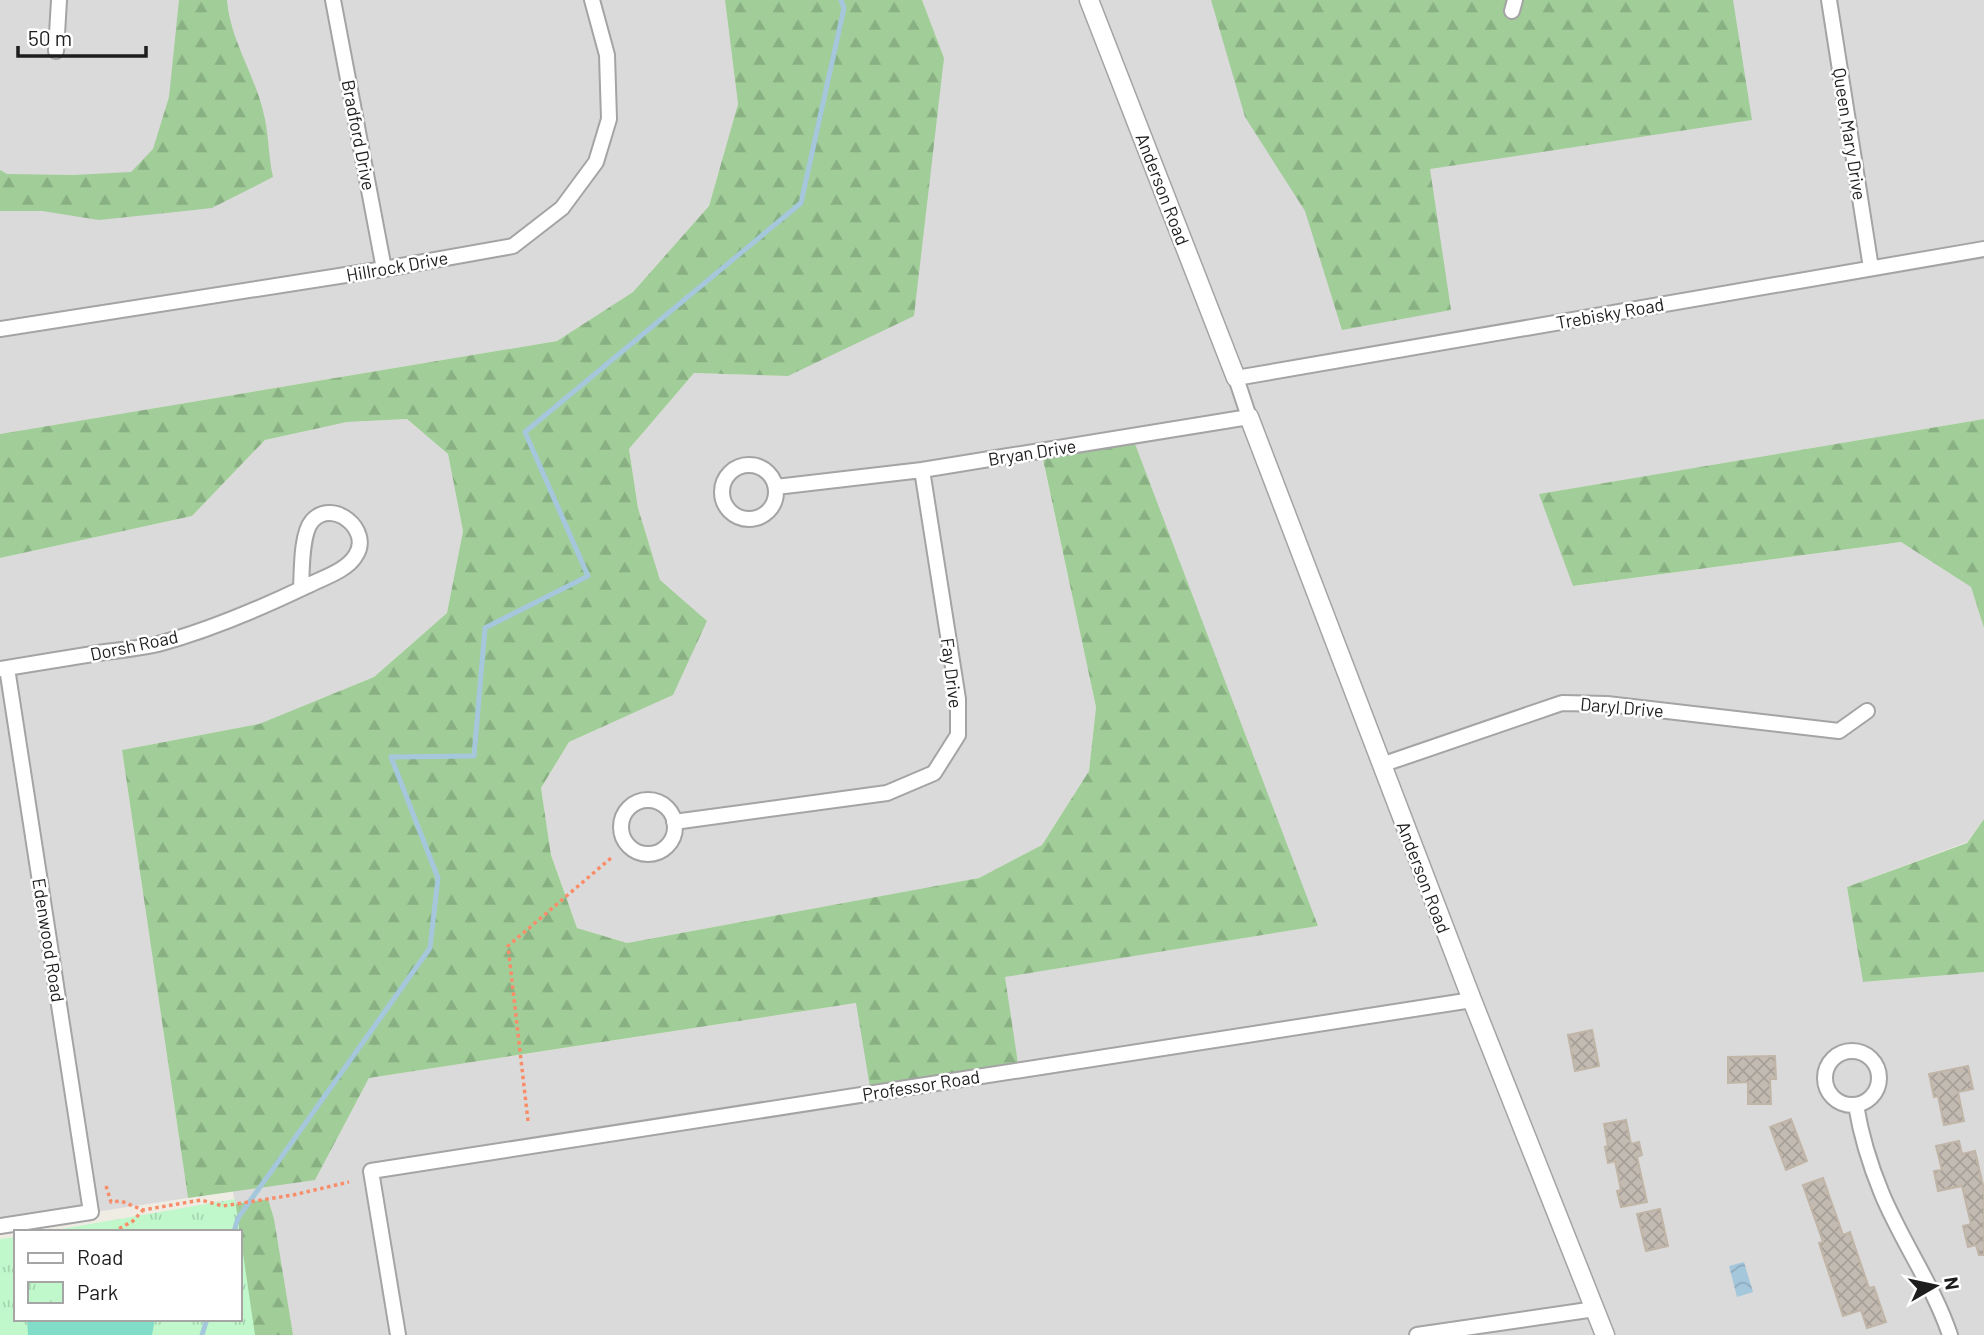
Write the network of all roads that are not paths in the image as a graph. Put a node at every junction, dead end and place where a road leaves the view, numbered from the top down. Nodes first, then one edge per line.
1 (59, 0) edge
2 (333, 0) edge
3 (592, 0) edge
4 (1089, 0) edge
5 (1829, 0) edge
6 (56, 51) dead end
7 (1984, 249) edge
8 (1871, 268) junction
9 (384, 269) junction
10 (0, 329) edge
11 (1236, 378) junction
12 (1249, 417) junction
13 (922, 470) junction
14 (776, 487) dead end
15 (301, 588) junction
16 (3, 668) edge
17 (1867, 711) dead end
18 (1381, 765) junction
19 (674, 822) dead end
20 (1472, 1000) junction
21 (1856, 1105) dead end
22 (0, 1226) edge
23 (1595, 1309) junction
24 (398, 1335) edge
25 (1417, 1335) edge
26 (1605, 1335) edge
27 (1950, 1335) edge

1 - 6 street
2 - 9 street, Bradford Drive
3 - 9 street, Hillrock Drive
4 - 11 street, Anderson Road
5 - 8 street, Queen Mary Drive
7 - 8 street, Trebisky Road
8 - 11 street, Trebisky Road
9 - 10 street, Hillrock Drive
11 - 12 street
12 - 13 street, Bryan Drive
12 - 18 street, Anderson Road
13 - 14 street, Bryan Drive
13 - 19 street, Fay Drive
15 - 15 street, Dorsh Road
15 - 16 street, Dorsh Road
16 - 22 street, Edenwood Road
17 - 18 street, Daryl Drive
18 - 20 street, Anderson Road
20 - 23 street, Anderson Road
20 - 24 street, Professor Road
21 - 27 street
23 - 25 street
23 - 26 street, Anderson Road

